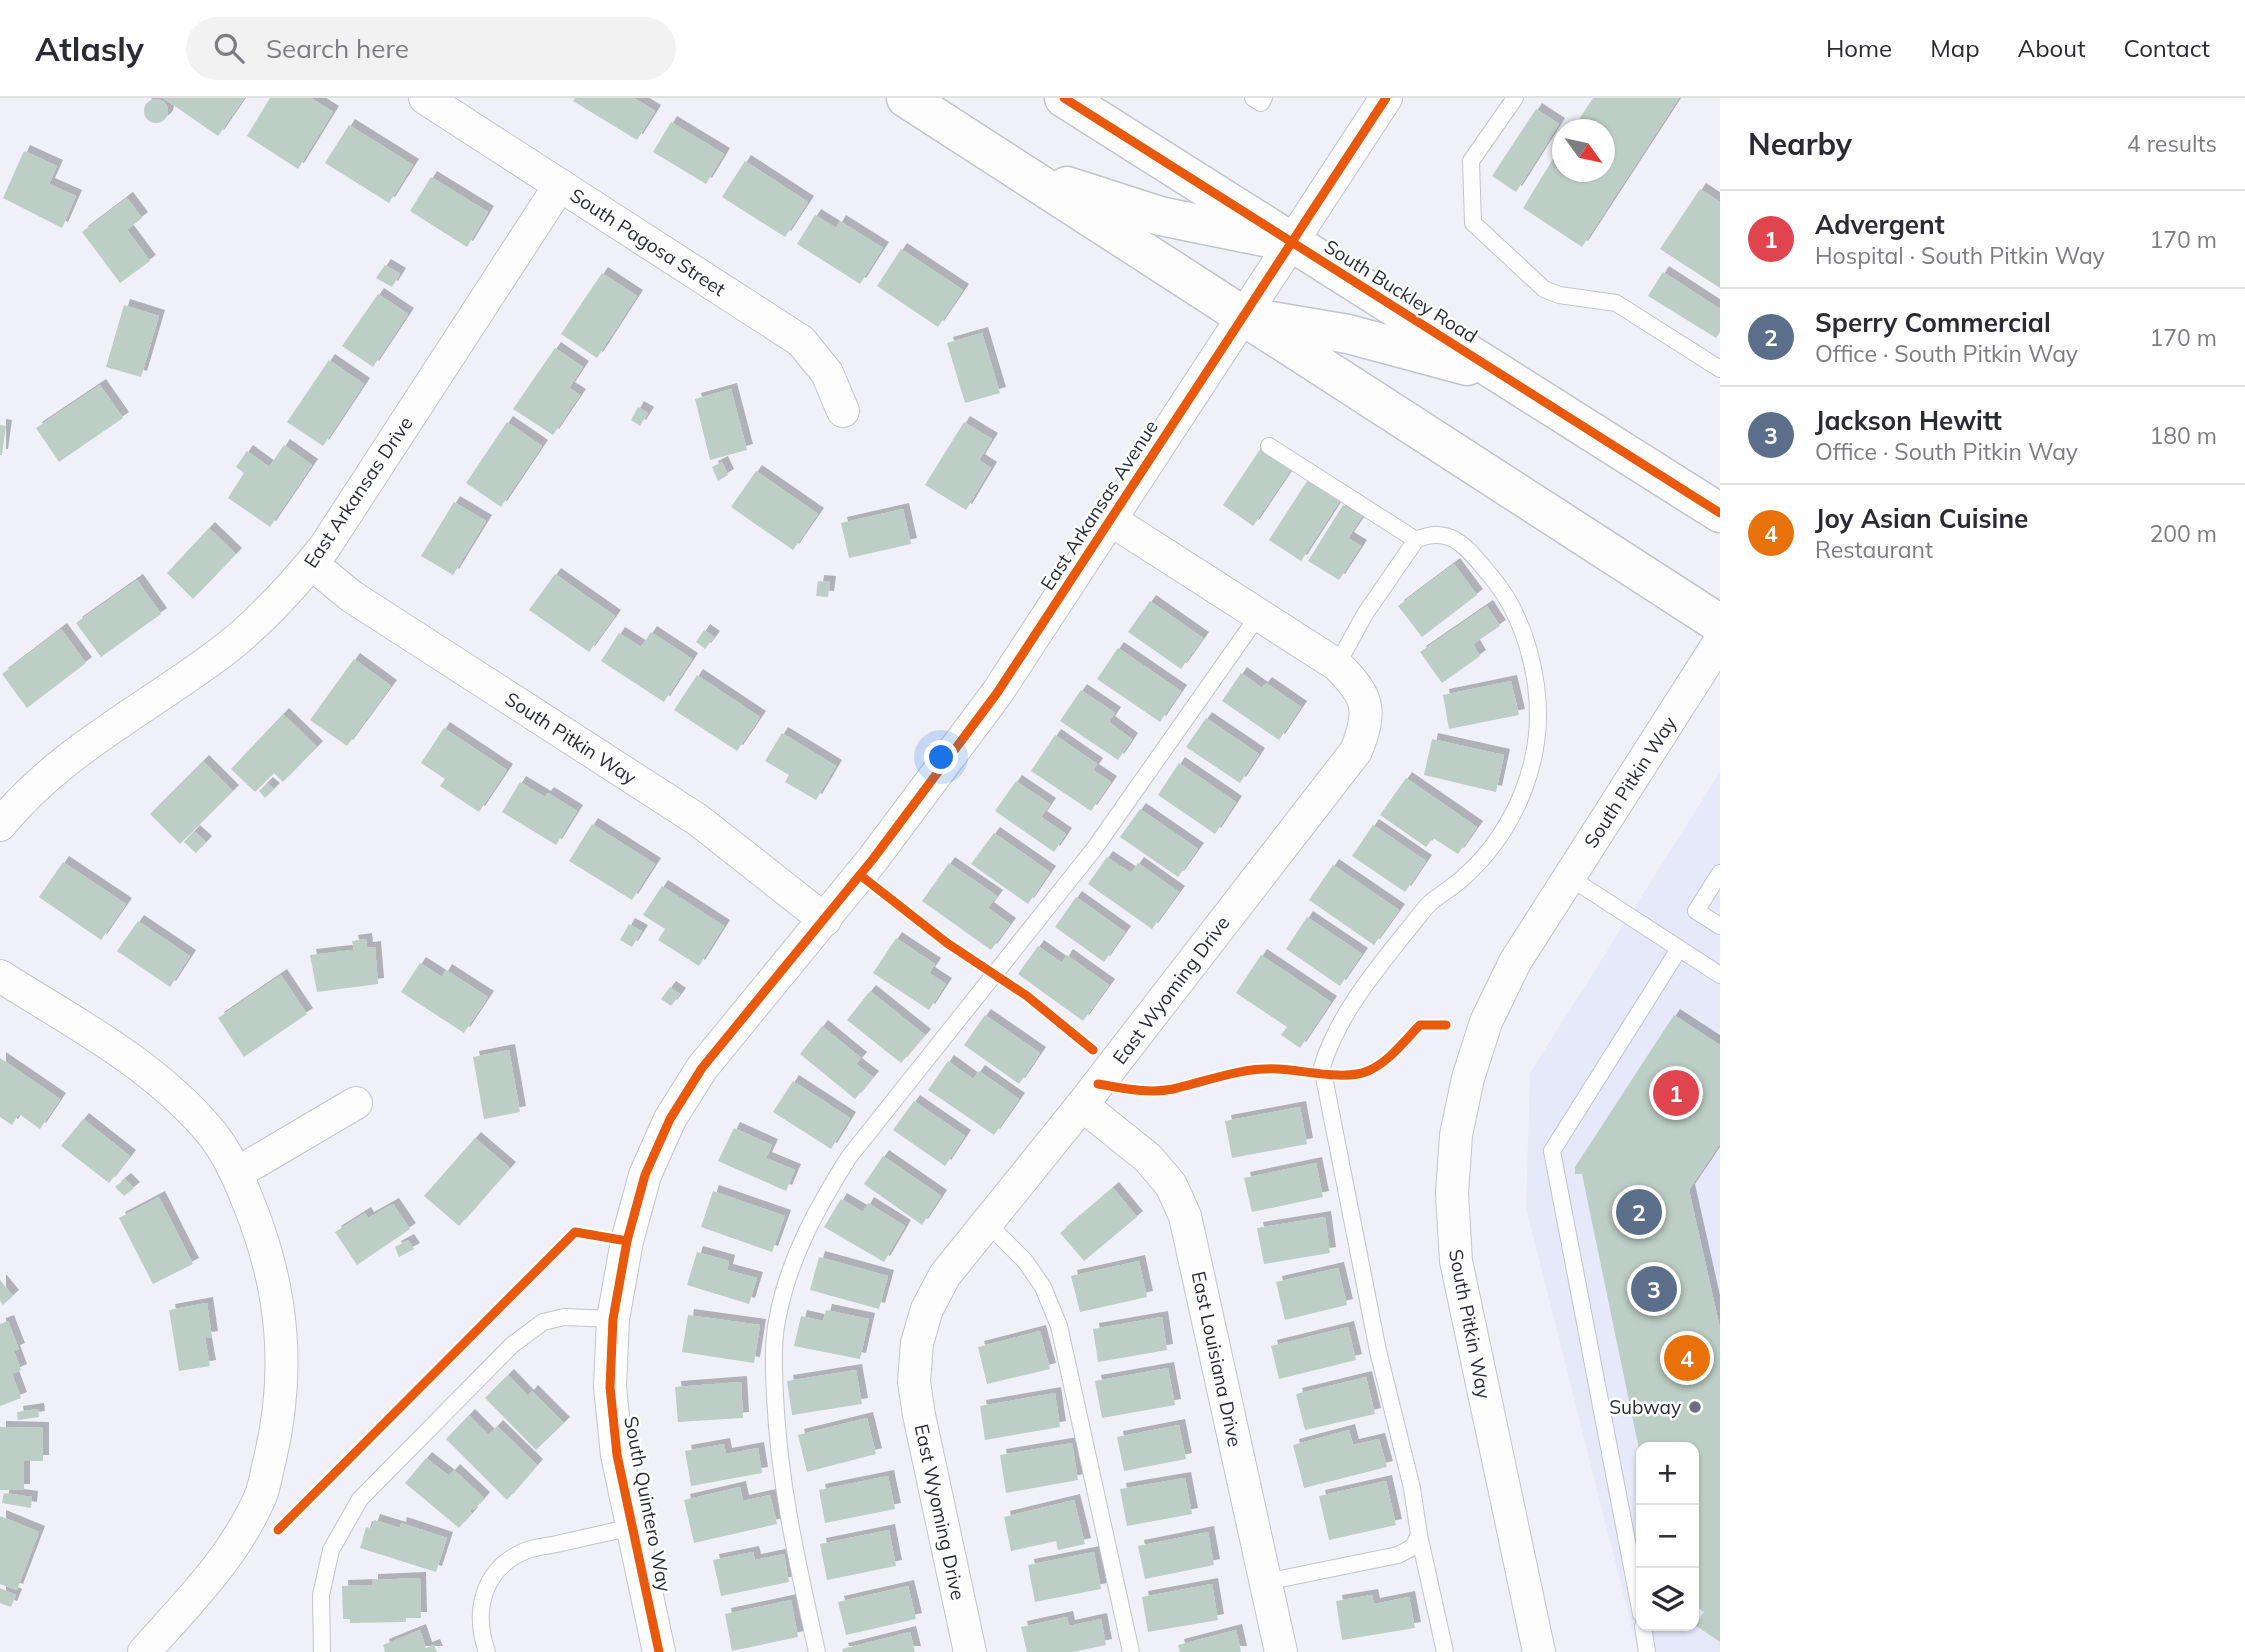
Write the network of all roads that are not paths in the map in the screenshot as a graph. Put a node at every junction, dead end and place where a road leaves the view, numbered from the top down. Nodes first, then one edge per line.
1 (425, 98) edge
2 (906, 98) edge
3 (1064, 98) edge
4 (1253, 98) edge
5 (1264, 98) edge
6 (1386, 98) edge
7 (1515, 98) edge
8 (1015, 169) junction
9 (560, 185) junction
10 (1293, 243) junction
11 (1243, 316) junction
12 (1720, 369) edge
13 (1503, 376) junction
14 (843, 411) dead end
15 (1269, 446) dead end
16 (1720, 513) edge
17 (1111, 520) junction
18 (1416, 540) junction
19 (312, 564) junction
20 (1258, 616) junction
21 (1720, 624) edge
22 (1720, 641) edge
23 (1337, 665) junction
24 (0, 825) edge
25 (1720, 873) edge
26 (1569, 877) junction
27 (825, 920) junction
28 (1720, 926) edge
29 (1679, 949) junction
30 (1720, 975) edge
31 (0, 976) edge
32 (356, 1102) dead end
33 (1082, 1105) junction
34 (237, 1173) junction
35 (987, 1223) junction
36 (613, 1320) junction
37 (632, 1527) junction
38 (1419, 1535) junction
39 (1266, 1582) junction
40 (1636, 1588) edge
41 (1644, 1631) edge
42 (144, 1652) edge
43 (322, 1652) edge
44 (487, 1652) edge
45 (659, 1652) edge
46 (817, 1652) edge
47 (970, 1652) edge
48 (1131, 1652) edge
49 (1281, 1652) edge
50 (1445, 1652) edge
51 (1539, 1652) edge
52 (1647, 1652) edge

1 - 9 street, South Pagosa Street
2 - 8 main road
3 - 10 main road, South Buckley Road
4 - 5 lane
6 - 10 street, East Arkansas Avenue
7 - 12 lane
8 - 10 main road
8 - 11 main road
9 - 14 street, South Pagosa Street
9 - 19 street, East Arkansas Drive
10 - 11 street, East Arkansas Avenue
10 - 13 main road, South Buckley Road
11 - 13 main road
11 - 17 street, East Arkansas Avenue
11 - 21 main road
13 - 16 main road, South Buckley Road
15 - 18 lane
17 - 20 street, East Wyoming Drive
17 - 27 street, East Arkansas Avenue
18 - 23 lane
18 - 38 lane
19 - 24 street, East Arkansas Drive
19 - 27 street, South Pitkin Way
20 - 23 street, East Wyoming Drive
20 - 46 lane
22 - 26 street, South Pitkin Way
23 - 33 street, East Wyoming Drive
25 - 28 lane
26 - 29 lane
26 - 51 street, South Pitkin Way
27 - 36 street, South Quintero Way
29 - 30 lane
29 - 40 lane
31 - 34 street
32 - 34 street
33 - 35 street, East Wyoming Drive
33 - 39 street, East Louisiana Drive
34 - 42 street
35 - 47 street, East Wyoming Drive
35 - 48 lane
36 - 37 street, South Quintero Way
36 - 43 lane
37 - 44 lane, South Quintero Way
37 - 45 street, South Quintero Way
38 - 39 lane
38 - 50 lane
39 - 49 street, East Louisiana Drive
41 - 52 lane

